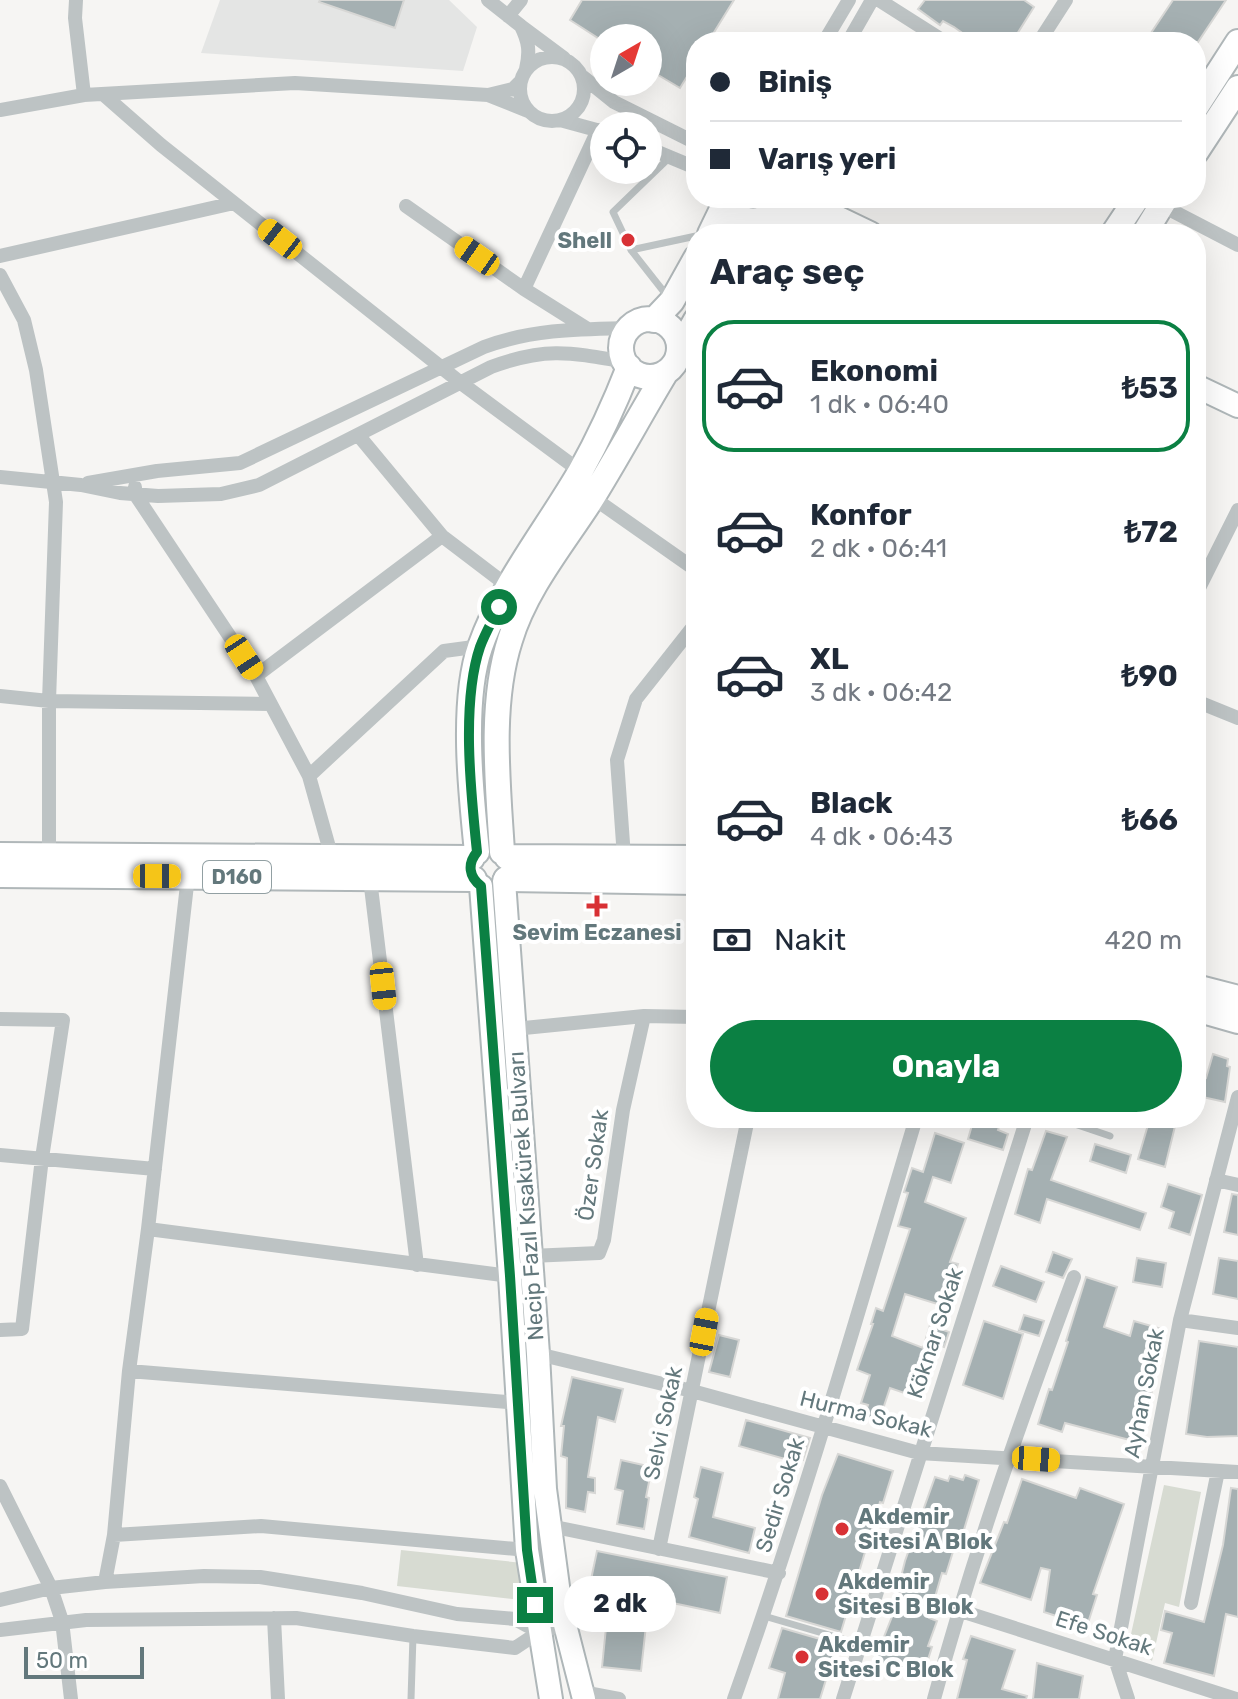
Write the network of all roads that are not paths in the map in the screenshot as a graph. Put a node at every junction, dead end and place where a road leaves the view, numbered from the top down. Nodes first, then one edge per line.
1 (76, 0) edge
2 (488, 0) edge
3 (521, 0) edge
4 (849, 0) edge
5 (872, 0) edge
6 (879, 0) edge
7 (1066, 0) edge
8 (508, 16) junction
9 (521, 26) junction
10 (830, 32) edge
11 (854, 32) edge
12 (929, 32) edge
13 (1045, 32) edge
14 (1238, 42) edge
15 (568, 60) junction
16 (523, 75) junction
17 (582, 77) junction
18 (1206, 92) edge
19 (84, 95) junction
20 (104, 95) junction
21 (488, 95) junction
22 (1234, 104) edge
23 (0, 110) edge
24 (528, 111) junction
25 (560, 120) junction
26 (590, 128) edge
27 (686, 138) edge
28 (1206, 139) edge
29 (590, 154) edge
30 (662, 154) edge
31 (670, 157) junction
32 (686, 164) edge
33 (234, 203) junction
34 (406, 206) dead end
35 (776, 208) edge
36 (781, 208) edge
37 (816, 208) edge
38 (1174, 208) edge
39 (752, 224) edge
40 (804, 224) edge
41 (849, 224) edge
42 (1202, 224) edge
43 (1206, 226) edge
44 (686, 238) edge
45 (1238, 245) edge
46 (631, 250) junction
47 (0, 256) edge
48 (0, 275) edge
49 (686, 276) edge
50 (524, 289) junction
51 (672, 301) junction
52 (654, 320) junction
53 (586, 328) junction
54 (629, 328) junction
55 (686, 338) edge
56 (679, 350) junction
57 (627, 364) junction
58 (442, 366) junction
59 (666, 372) junction
60 (461, 383) junction
61 (1206, 391) edge
62 (1238, 406) edge
63 (359, 436) junction
64 (580, 471) junction
65 (135, 474) junction
66 (0, 477) edge
67 (53, 482) junction
68 (81, 485) junction
69 (135, 494) junction
70 (592, 497) junction
71 (1238, 510) edge
72 (442, 536) junction
73 (686, 563) edge
74 (1206, 574) edge
75 (509, 587) junction
76 (686, 636) edge
77 (481, 646) junction
78 (256, 676) junction
79 (0, 696) edge
80 (49, 701) junction
81 (269, 704) junction
82 (1206, 705) edge
83 (1238, 718) edge
84 (309, 776) junction
85 (0, 855) edge
86 (49, 855) junction
87 (624, 857) junction
88 (332, 858) junction
89 (686, 858) edge
90 (490, 868) junction
91 (0, 875) edge
92 (188, 876) junction
93 (370, 879) junction
94 (686, 881) edge
95 (1206, 990) edge
96 (1238, 998) edge
97 (1206, 1012) edge
98 (644, 1016) junction
99 (686, 1017) edge
100 (0, 1019) edge
101 (1238, 1021) edge
102 (514, 1029) junction
103 (1238, 1097) edge
104 (746, 1128) edge
105 (913, 1128) edge
106 (1024, 1128) edge
107 (1086, 1128) edge
108 (1110, 1136) dead end
109 (0, 1155) edge
110 (42, 1158) junction
111 (155, 1169) junction
112 (1216, 1180) junction
113 (1238, 1185) edge
114 (148, 1229) junction
115 (530, 1256) junction
116 (417, 1265) junction
117 (510, 1276) junction
118 (1074, 1277) dead end
119 (1180, 1320) junction
120 (1238, 1328) edge
121 (0, 1330) edge
122 (538, 1354) junction
123 (129, 1371) junction
124 (692, 1391) junction
125 (519, 1403) junction
126 (825, 1427) junction
127 (919, 1453) junction
128 (1007, 1457) junction
129 (1152, 1466) junction
130 (1218, 1471) junction
131 (1238, 1472) edge
132 (0, 1486) edge
133 (550, 1526) junction
134 (114, 1535) junction
135 (659, 1549) junction
136 (527, 1550) junction
137 (779, 1573) junction
138 (105, 1582) junction
139 (51, 1588) junction
140 (0, 1600) edge
141 (1191, 1603) dead end
142 (958, 1610) junction
143 (764, 1616) junction
144 (274, 1618) junction
145 (62, 1621) junction
146 (565, 1624) junction
147 (0, 1630) edge
148 (539, 1632) junction
149 (413, 1636) junction
150 (860, 1644) junction
151 (1115, 1659) junction
152 (583, 1695) edge
153 (71, 1699) edge
154 (278, 1699) edge
155 (411, 1699) edge
156 (551, 1699) edge
157 (619, 1699) edge
158 (734, 1699) edge
159 (843, 1699) edge
160 (934, 1699) edge
161 (1128, 1699) edge
162 (1236, 1699) edge

1 - 19 street
2 - 8 street
3 - 8 street
4 - 10 street
5 - 11 street
6 - 12 street
7 - 13 street
8 - 9 street
9 - 15 street
9 - 16 street
14 - 18 main road
15 - 16 street
15 - 17 street
16 - 21 street
16 - 24 street
17 - 25 street
17 - 27 street
19 - 20 street
19 - 23 street
20 - 21 street
20 - 33 street
21 - 24 street
22 - 28 main road
24 - 25 street
25 - 26 street
29 - 50 street
30 - 31 street
31 - 32 street
31 - 46 lane
33 - 47 street
33 - 58 street
34 - 50 street
35 - 39 main road
36 - 40 main road
37 - 41 main road
38 - 42 street
43 - 45 street
44 - 46 lane
46 - 51 lane
48 - 67 street
49 - 51 main road
50 - 53 street
51 - 52 main road
52 - 54 main road
52 - 56 main road
53 - 54 street
53 - 58 street
54 - 57 main road
55 - 56 main road
56 - 59 main road
57 - 59 main road
57 - 60 street
57 - 64 main road, Necip Fazıl Kısakürek Bulvarı
58 - 60 street
58 - 65 street
59 - 70 main road, Necip Fazıl Kısakürek Bulvarı
60 - 63 street
60 - 64 street
61 - 62 main road
63 - 69 street
63 - 72 street
64 - 75 main road, Necip Fazıl Kısakürek Bulvarı
65 - 68 street
65 - 69 street
66 - 67 street
67 - 68 street
67 - 80 street
68 - 69 street
69 - 78 street
70 - 73 street
70 - 90 main road, Necip Fazıl Kısakürek Bulvarı
71 - 74 street
72 - 75 street
72 - 78 street
75 - 77 main road, Necip Fazıl Kısakürek Bulvarı
76 - 87 street
77 - 84 street
77 - 90 main road, Necip Fazıl Kısakürek Bulvarı
78 - 81 street
79 - 80 street
80 - 81 street
80 - 86 street
81 - 84 street
82 - 83 street
84 - 88 street
85 - 86 main road, D160
86 - 88 main road, D160
87 - 89 main road, D160
87 - 90 main road, D160
88 - 90 main road, D160
90 - 93 main road, D160
90 - 94 main road, D160
90 - 102 main road, Necip Fazıl Kısakürek Bulvarı
90 - 117 main road, Necip Fazıl Kısakürek Bulvarı
91 - 92 main road, D160
92 - 93 main road, D160
92 - 111 street
93 - 116 street
95 - 96 main road
97 - 101 main road
98 - 99 street
98 - 102 street
98 - 115 street, Özer Sokak
100 - 110 street
102 - 115 main road, Necip Fazıl Kısakürek Bulvarı
103 - 112 street, Ayhan Sokak
104 - 124 street, Selvi Sokak
105 - 126 street, Sedir Sokak
106 - 127 street, Köknar Sokak
107 - 108 lane
109 - 110 street
110 - 111 street
110 - 121 street
111 - 114 street
112 - 113 street
112 - 119 street, Ayhan Sokak
114 - 116 street
114 - 123 street
115 - 122 main road, Necip Fazıl Kısakürek Bulvarı
116 - 117 street
117 - 125 main road, Necip Fazıl Kısakürek Bulvarı
118 - 128 street
119 - 120 street
119 - 129 street, Ayhan Sokak
122 - 124 street, Hurma Sokak
122 - 133 main road, Necip Fazıl Kısakürek Bulvarı
123 - 125 street
123 - 134 street
124 - 126 street, Hurma Sokak
124 - 135 street, Selvi Sokak
125 - 136 main road, Necip Fazıl Kısakürek Bulvarı
126 - 127 street, Hurma Sokak
126 - 137 street, Sedir Sokak
127 - 128 street, Hurma Sokak
127 - 150 street, Köknar Sokak
128 - 129 street, Hurma Sokak
128 - 142 street
129 - 130 street, Hurma Sokak
129 - 151 street, Ayhan Sokak
130 - 131 street, Hurma Sokak
130 - 141 street
132 - 139 street
133 - 135 street
133 - 146 main road, Necip Fazıl Kısakürek Bulvarı
134 - 136 street
134 - 138 street
135 - 137 street
136 - 148 main road, Necip Fazıl Kısakürek Bulvarı
137 - 143 street, Sedir Sokak
138 - 139 street
138 - 148 street
139 - 140 street
139 - 145 street
142 - 151 street, Efe Sokak
142 - 160 street
143 - 150 lane
143 - 158 street, Sedir Sokak
144 - 145 street
144 - 149 street
144 - 154 street
145 - 147 street
145 - 153 street
146 - 148 street
146 - 152 main road, Necip Fazıl Kısakürek Bulvarı
148 - 149 street
148 - 156 main road, Necip Fazıl Kısakürek Bulvarı
149 - 155 lane
150 - 159 street, Köknar Sokak
151 - 161 street, Ayhan Sokak
151 - 162 street, Efe Sokak
152 - 157 street

